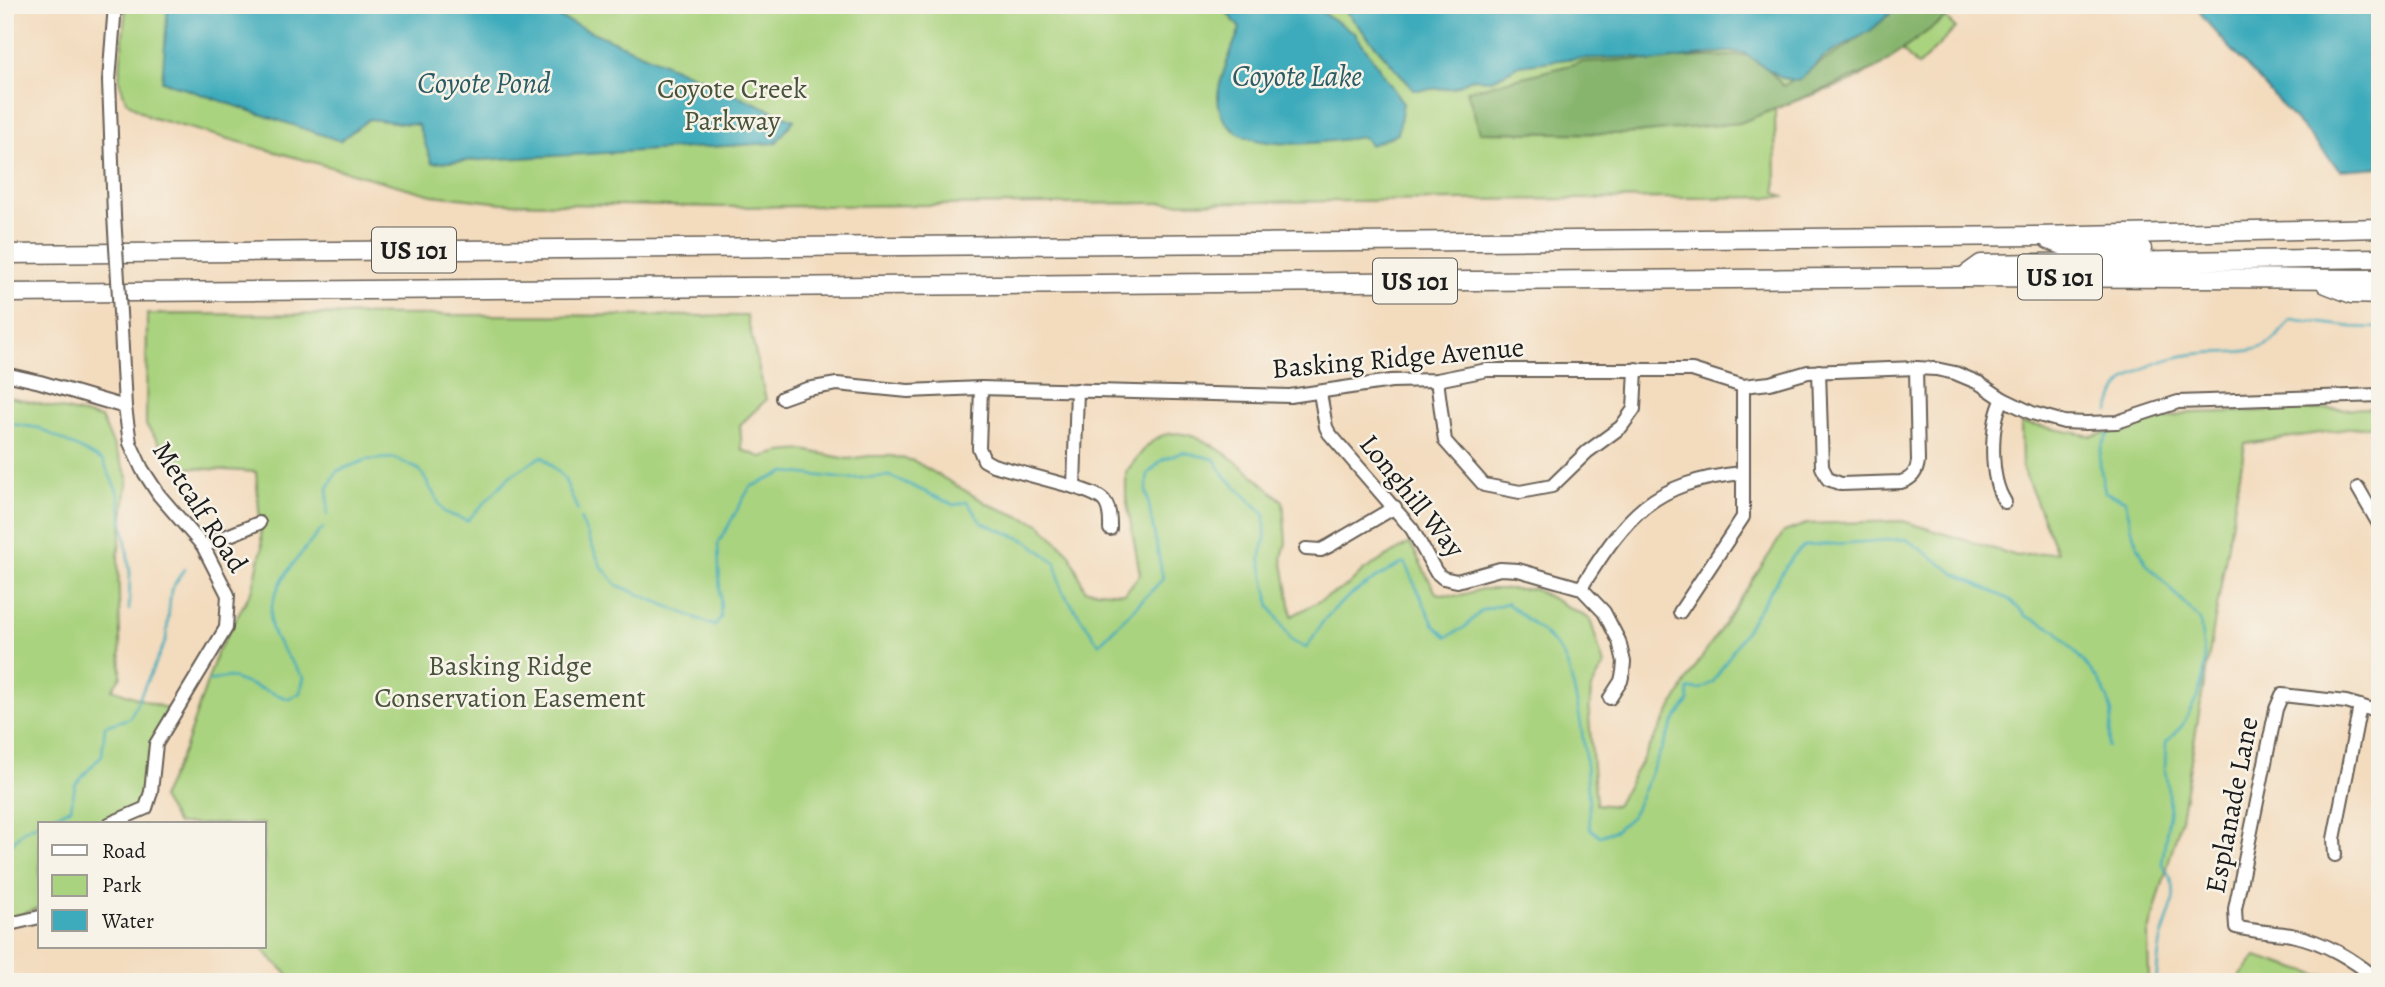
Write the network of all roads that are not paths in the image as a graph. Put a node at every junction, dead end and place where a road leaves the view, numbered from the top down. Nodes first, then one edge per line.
1 (115, 5) edge
2 (2380, 228) edge
3 (2038, 236) junction
4 (2380, 249) edge
5 (5, 254) edge
6 (2380, 258) edge
7 (1963, 277) junction
8 (2314, 279) junction
9 (2380, 279) edge
10 (5, 293) edge
11 (2380, 295) edge
12 (1916, 368) junction
13 (1636, 369) junction
14 (1819, 371) junction
15 (5, 374) edge
16 (1437, 380) junction
17 (1743, 386) junction
18 (981, 388) junction
19 (1077, 390) junction
20 (1320, 393) junction
21 (2380, 395) edge
22 (782, 398) dead end
23 (2003, 399) junction
24 (125, 407) junction
25 (1742, 473) junction
26 (1074, 487) junction
27 (2358, 488) dead end
28 (2005, 502) dead end
29 (1395, 507) junction
30 (259, 523) dead end
31 (2380, 526) edge
32 (1110, 529) dead end
33 (203, 547) junction
34 (1306, 549) dead end
35 (1581, 588) junction
36 (1680, 612) dead end
37 (1610, 698) dead end
38 (2360, 706) junction
39 (2380, 712) edge
40 (114, 822) edge
41 (2335, 855) dead end
42 (38, 917) edge
43 (5, 925) edge
44 (2380, 981) edge

1 - 24 street, Metcalf Road, bridge
2 - 3 highway, US 101
3 - 4 highway
3 - 5 highway, US 101
6 - 7 highway
7 - 8 highway, US 101
7 - 10 highway, US 101
8 - 9 highway, US 101
8 - 11 highway
12 - 14 street, Basking Ridge Avenue
12 - 14 street
12 - 23 street, Basking Ridge Avenue
13 - 16 street, Basking Ridge Avenue
13 - 16 street
13 - 17 street, Basking Ridge Avenue
14 - 17 street, Basking Ridge Avenue
15 - 24 street
16 - 20 street, Basking Ridge Avenue
17 - 25 street
18 - 19 street, Basking Ridge Avenue
18 - 22 street, Basking Ridge Avenue
18 - 26 street
19 - 20 street, Basking Ridge Avenue
19 - 26 street
20 - 29 street, Longhill Way
21 - 23 street, Basking Ridge Avenue
23 - 28 street
24 - 33 street, Metcalf Road
25 - 35 street
25 - 36 street
26 - 32 street
27 - 31 street
29 - 34 street
29 - 35 street, Longhill Way
30 - 33 street
33 - 40 street, Metcalf Road
35 - 37 street
38 - 39 street
38 - 41 street
38 - 44 street, Esplanade Lane
42 - 43 street

